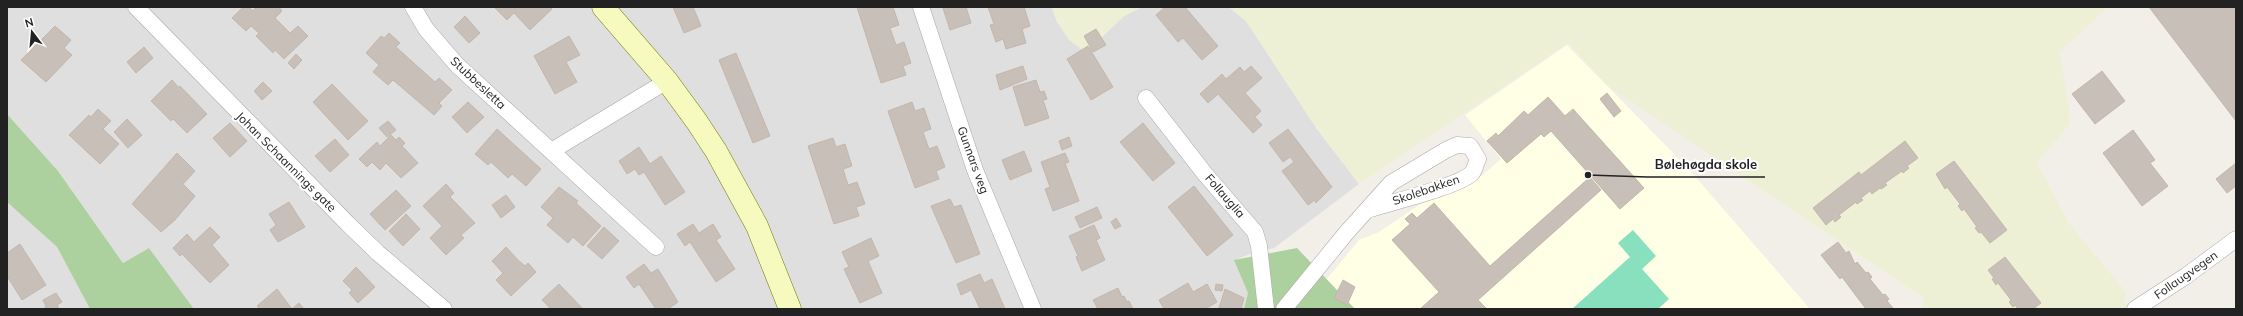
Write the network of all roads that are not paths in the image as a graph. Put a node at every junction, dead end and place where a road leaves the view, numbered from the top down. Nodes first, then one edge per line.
1 (136, 7) edge
2 (413, 7) edge
3 (603, 7) edge
4 (921, 7) edge
5 (667, 81) junction
6 (1146, 98) dead end
7 (553, 150) junction
8 (1370, 209) junction
9 (2236, 239) edge
10 (656, 247) dead end
11 (444, 309) edge
12 (790, 309) edge
13 (1033, 309) edge
14 (1266, 309) edge
15 (1284, 309) edge
16 (2135, 309) edge

1 - 11 street, Johan Schaannings gate
2 - 7 street, Stubbesletta
3 - 5 street
4 - 13 street, Gunnars veg
5 - 7 street
5 - 12 street
6 - 14 street, Follauglia
7 - 10 street, Stubbesletta
8 - 8 street, Skolebakken
8 - 15 street, Skolebakken
9 - 16 street, Follaugvegen

